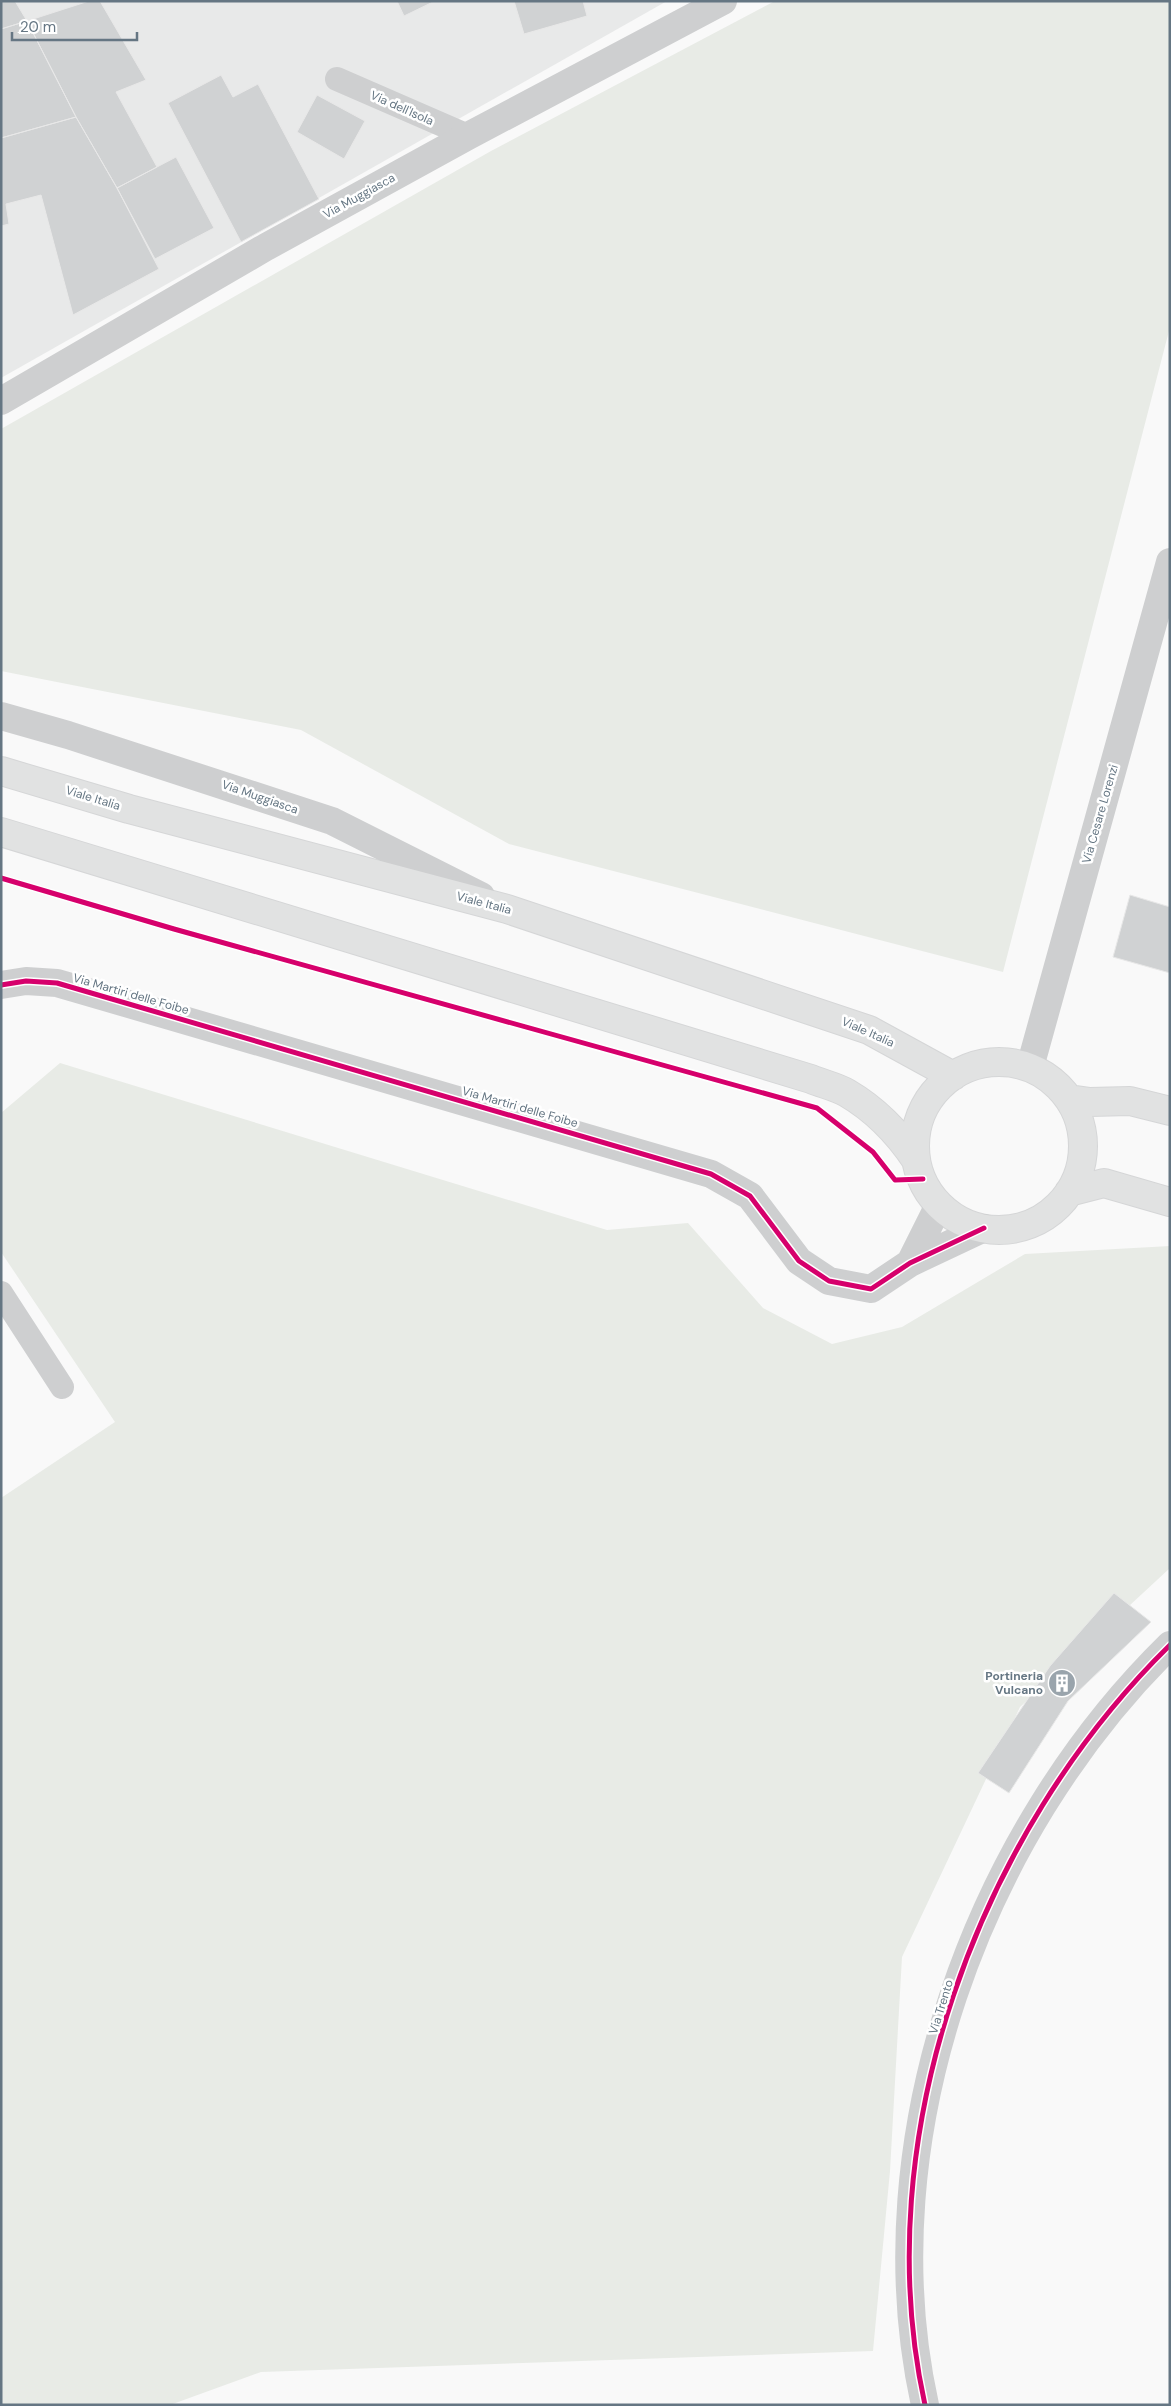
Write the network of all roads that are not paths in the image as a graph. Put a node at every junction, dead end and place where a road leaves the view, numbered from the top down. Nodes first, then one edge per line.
1 (723, 1) edge
2 (337, 79) dead end
3 (468, 136) junction
4 (1, 401) edge
5 (1170, 562) edge
6 (1, 716) edge
7 (1, 771) edge
8 (1, 832) edge
9 (507, 909) junction
10 (1, 985) edge
11 (1030, 1067) junction
12 (953, 1076) junction
13 (1070, 1099) junction
14 (1170, 1111) edge
15 (916, 1160) junction
16 (1069, 1192) junction
17 (1170, 1202) edge
18 (940, 1205) junction
19 (984, 1228) junction
20 (910, 1263) junction
21 (1, 1293) edge
22 (62, 1387) dead end
23 (1170, 1645) edge
24 (924, 2405) edge

1 - 3 street, Via Muggiasca
2 - 3 lane, Via dell'Isola
3 - 4 street, Via Muggiasca
5 - 11 street, Via Cesare Lorenzi
6 - 9 street, Via Muggiasca
7 - 9 main road, Viale Italia
8 - 15 main road
9 - 12 main road, Viale Italia
10 - 20 street, Via Martiri delle Foibe
11 - 12 main road
11 - 13 main road
12 - 15 main road
13 - 14 main road
13 - 16 main road
15 - 18 main road
16 - 17 main road
16 - 19 main road
18 - 19 main road
18 - 20 street, Via Martiri delle Foibe
19 - 20 street, Via Martiri delle Foibe
21 - 22 lane
23 - 24 street, Via Trento

